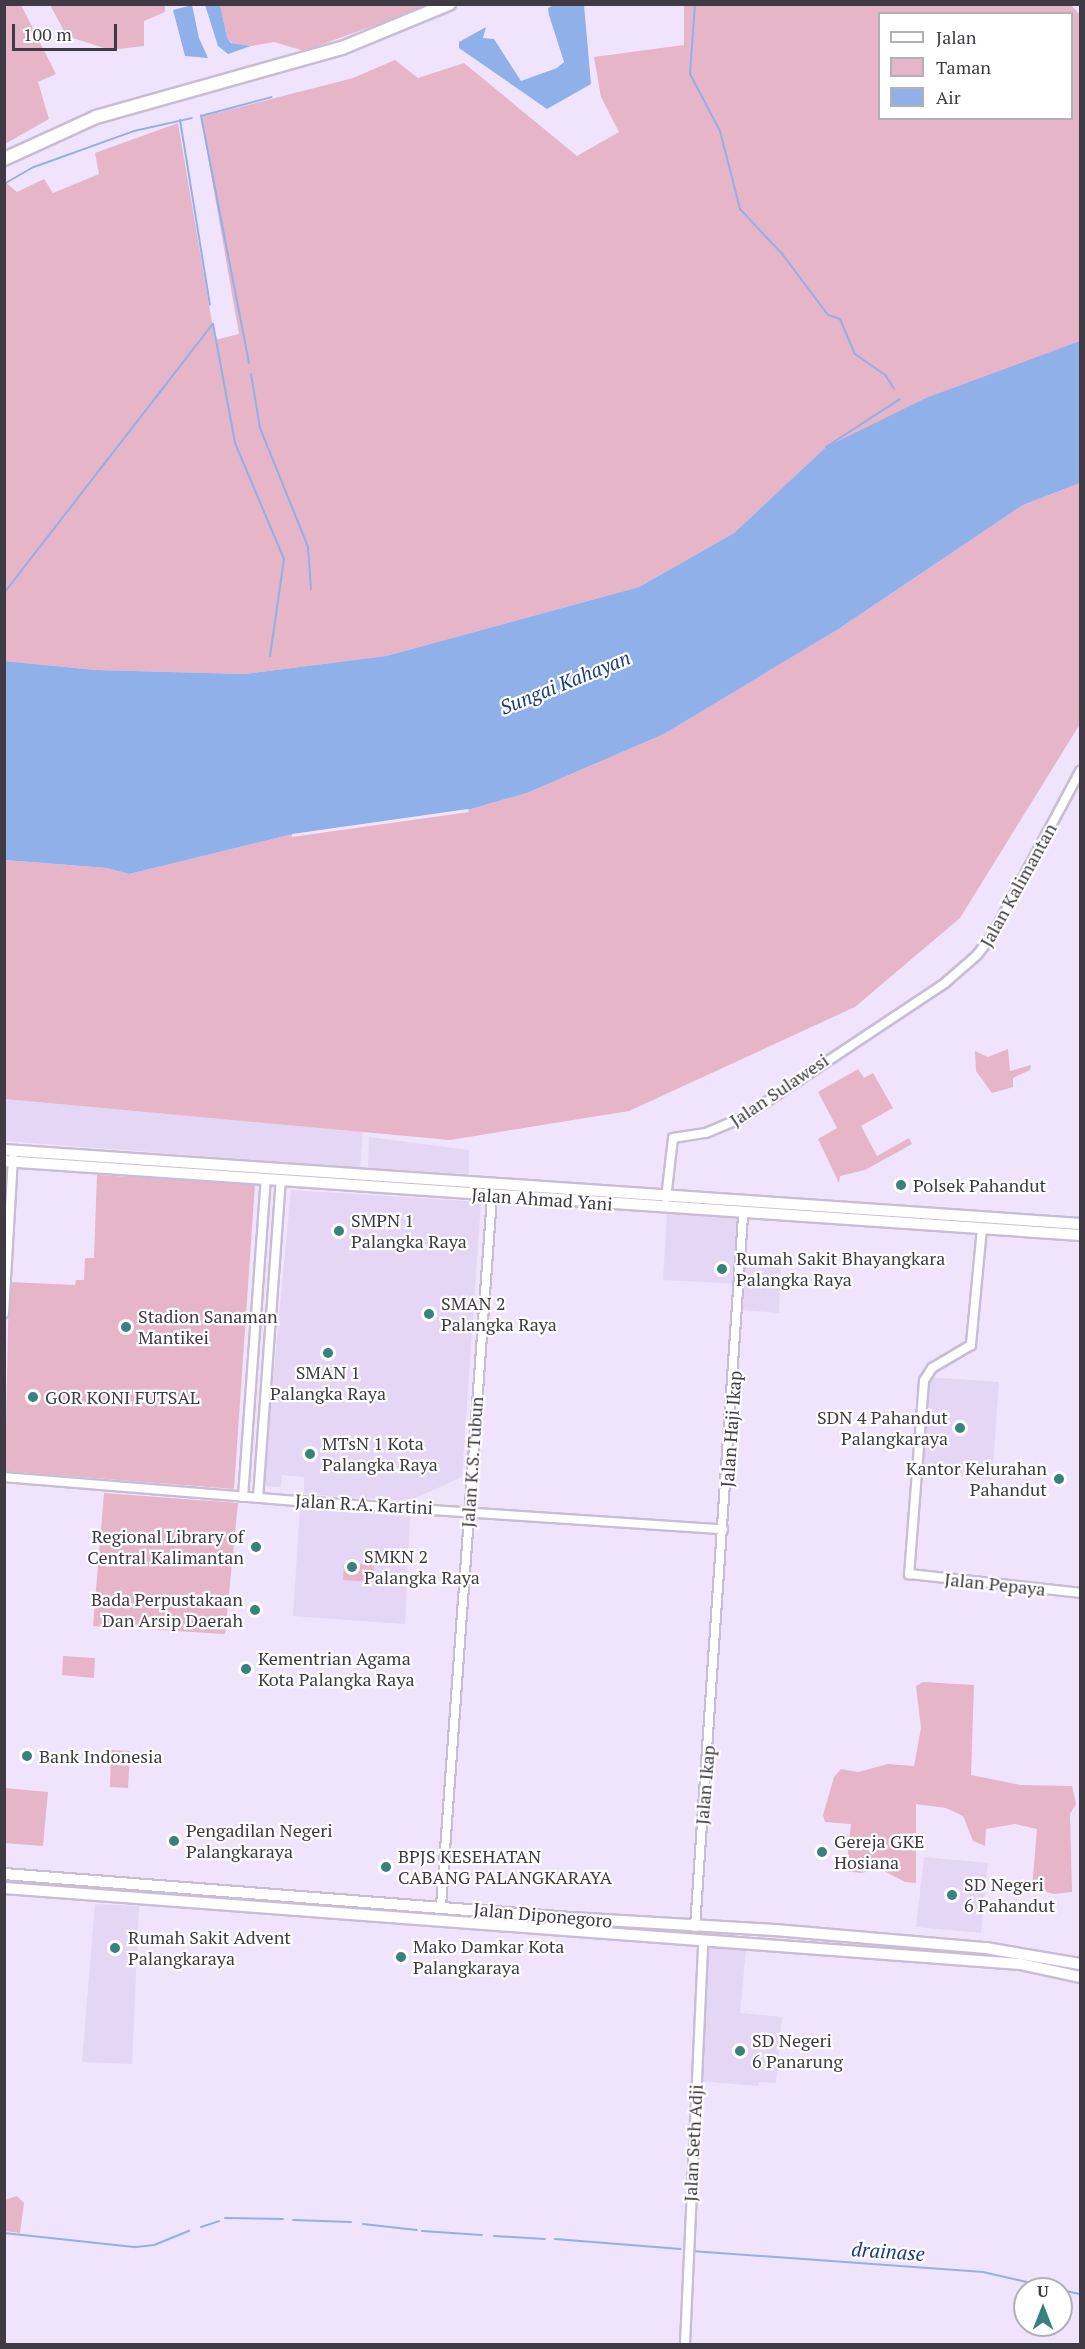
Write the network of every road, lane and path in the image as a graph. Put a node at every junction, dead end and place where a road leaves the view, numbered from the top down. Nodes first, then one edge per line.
1 (449, 4) edge
2 (4, 159) edge
3 (1080, 771) edge
4 (879, 1024) joint
5 (7, 1155) edge
6 (266, 1180) junction
7 (281, 1181) junction
8 (414, 1185) junction
9 (549, 1187) junction
10 (492, 1196) junction
11 (666, 1197) junction
12 (548, 1199) junction
13 (743, 1215) junction
14 (1080, 1224) edge
15 (262, 1227) junction
16 (279, 1228) junction
17 (982, 1228) junction
18 (1080, 1235) edge
19 (4, 1313) edge
20 (4, 1477) edge
21 (243, 1497) junction
22 (258, 1498) junction
23 (469, 1510) junction
24 (723, 1529) junction
25 (1080, 1593) edge
26 (715, 1642) joint
27 (4, 1874) edge
28 (92, 1881) junction
29 (162, 1887) junction
30 (4, 1888) edge
31 (92, 1895) junction
32 (161, 1900) junction
33 (356, 1900) junction
34 (441, 1906) junction
35 (355, 1914) junction
36 (695, 1927) junction
37 (826, 1935) junction
38 (862, 1938) junction
39 (703, 1941) junction
40 (825, 1951) junction
41 (861, 1954) junction
42 (1080, 1964) edge
43 (1080, 1977) edge
44 (685, 2344) edge

1 - 2 highway
3 - 4 street, Jalan Kalimantan
4 - 11 street, Jalan Sulawesi
5 - 6 main road, Jalan Ahmad Yani
5 - 8 main road, Jalan Ahmad Yani
5 - 19 street
6 - 7 main road, Jalan Ahmad Yani
6 - 15 street
7 - 8 main road, Jalan Ahmad Yani
7 - 16 street
8 - 9 main road, Jalan Ahmad Yani
8 - 10 main road, Jalan Ahmad Yani
9 - 11 main road, Jalan Ahmad Yani
9 - 12 main road
10 - 12 main road, Jalan Ahmad Yani
10 - 23 street, Jalan K.S. Tubun
11 - 14 main road, Jalan Ahmad Yani
12 - 13 main road, Jalan Ahmad Yani
13 - 17 main road, Jalan Ahmad Yani
13 - 24 street, Jalan Haji Ikap
15 - 16 street
15 - 21 street
16 - 22 street
17 - 18 main road, Jalan Ahmad Yani
17 - 25 street, Jalan Pepaya
20 - 21 street, Jalan R.A. Kartini
21 - 22 street, Jalan R.A. Kartini
22 - 23 street, Jalan R.A. Kartini
23 - 24 street, Jalan R.A. Kartini
23 - 34 street, Jalan K.S. Tubun
24 - 26 street, Jalan Haji Ikap
26 - 36 street, Jalan Ikap
27 - 28 main road, Jalan Diponegoro
28 - 29 main road, Jalan Diponegoro
28 - 31 main road
29 - 32 main road
29 - 33 main road, Jalan Diponegoro
30 - 31 main road, Jalan Diponegoro
31 - 32 main road, Jalan Diponegoro
32 - 35 main road, Jalan Diponegoro
33 - 34 main road, Jalan Diponegoro
33 - 35 main road
34 - 36 main road, Jalan Diponegoro
35 - 39 main road, Jalan Diponegoro
36 - 37 main road, Jalan Diponegoro
37 - 38 main road, Jalan Diponegoro
37 - 40 main road
38 - 41 main road
38 - 42 main road, Jalan Diponegoro
39 - 40 main road, Jalan Diponegoro
39 - 44 street, Jalan Seth Adji
40 - 41 main road, Jalan Diponegoro
41 - 43 main road, Jalan Diponegoro

